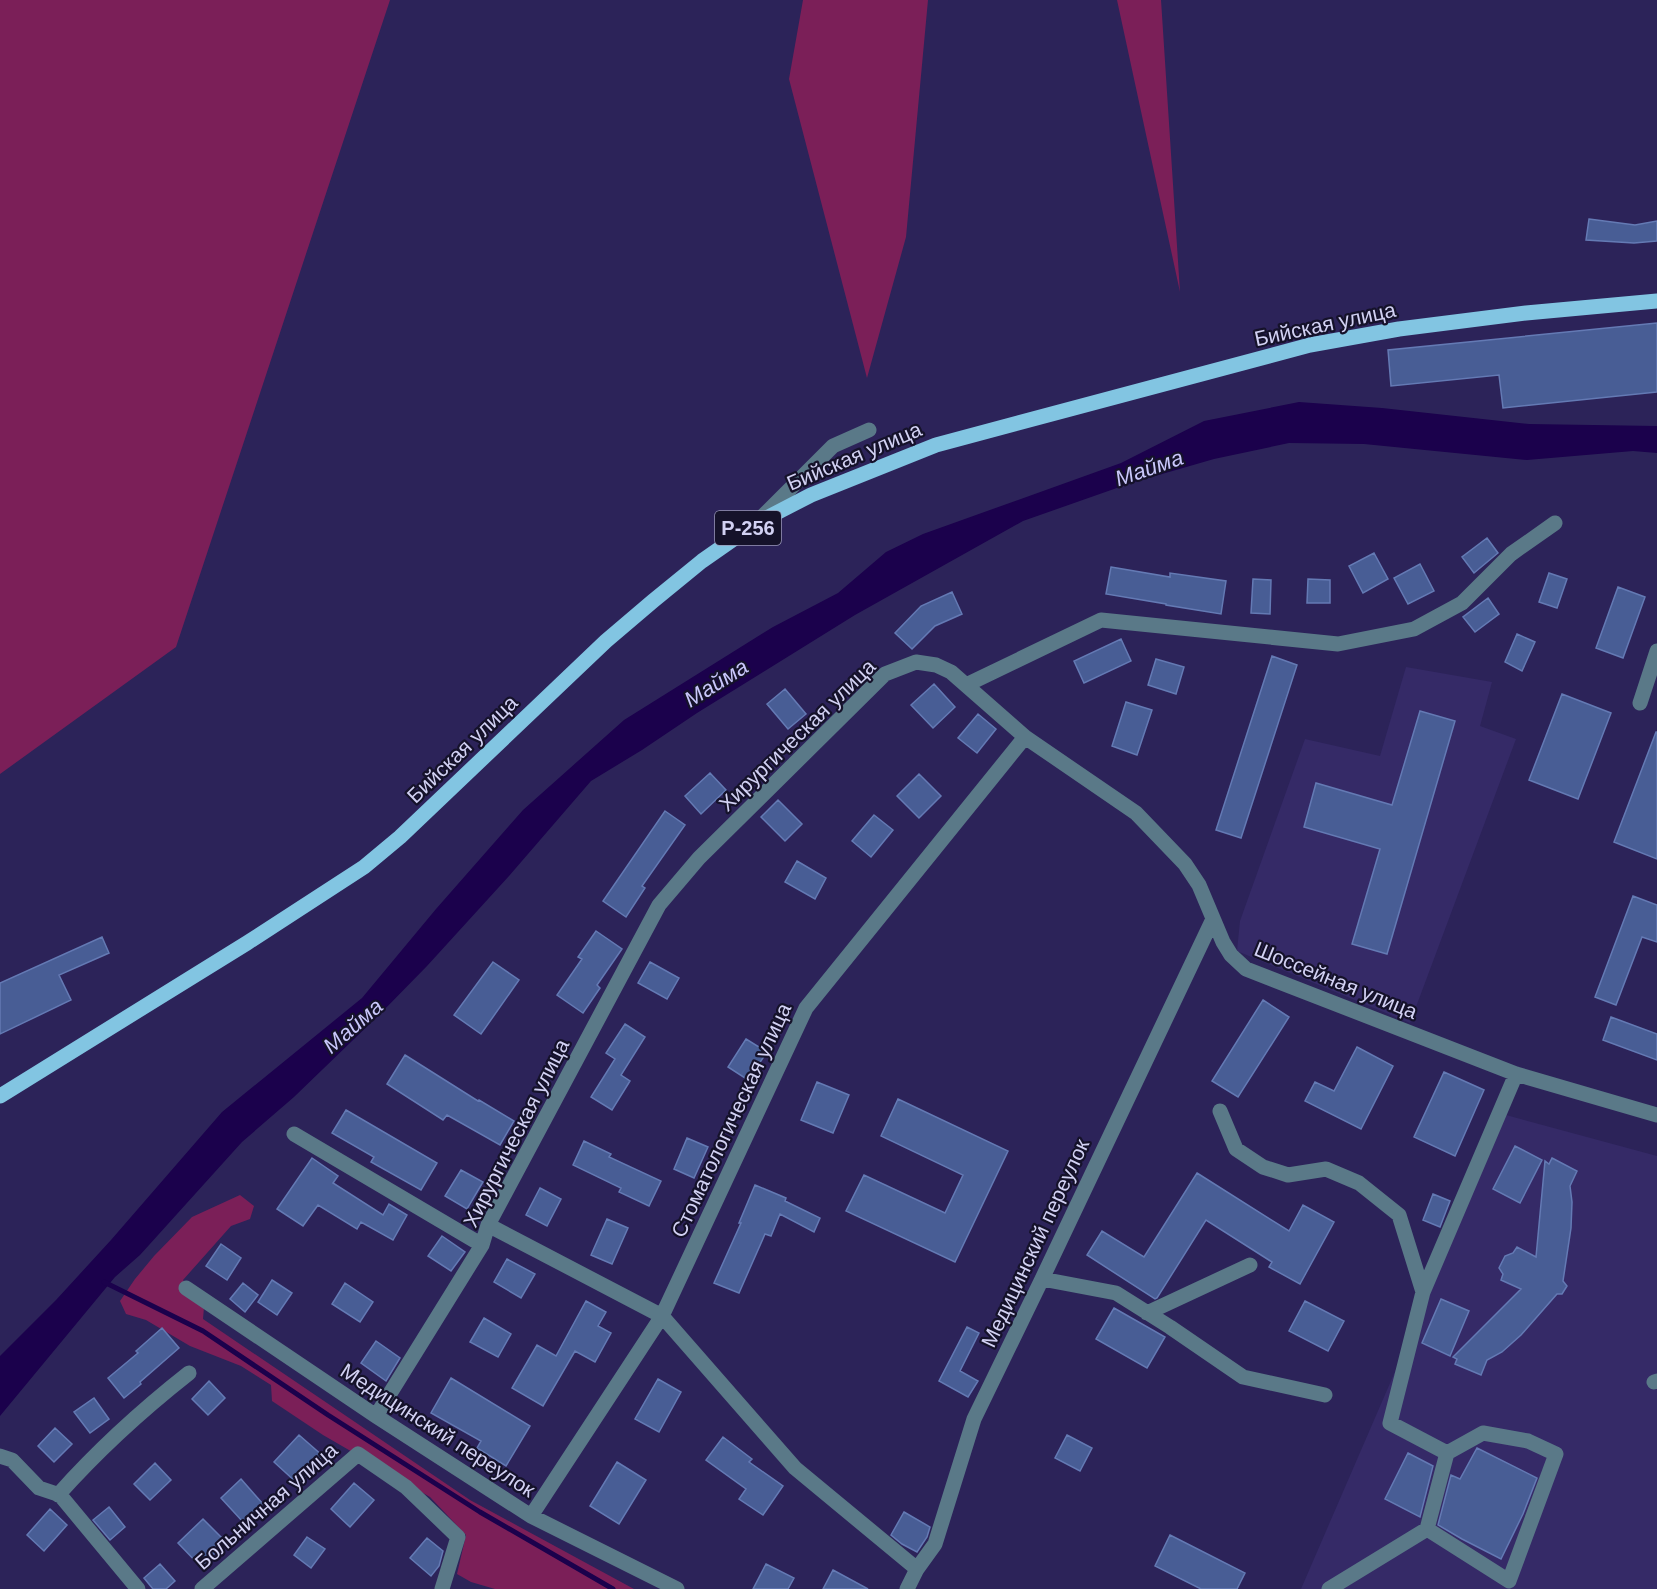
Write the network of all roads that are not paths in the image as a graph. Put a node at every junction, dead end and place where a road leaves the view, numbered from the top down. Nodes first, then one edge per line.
1 (1657, 301) edge
2 (869, 430) dead end
3 (1555, 523) dead end
4 (755, 524) junction
5 (1657, 651) edge
6 (966, 685) junction
7 (1640, 704) dead end
8 (1025, 737) junction
9 (1213, 919) junction
10 (1516, 1074) junction
11 (0, 1096) edge
12 (1220, 1111) dead end
13 (1657, 1116) edge
14 (294, 1134) dead end
15 (488, 1225) junction
16 (482, 1245) junction
17 (1250, 1265) dead end
18 (1042, 1279) junction
19 (186, 1288) dead end
20 (1423, 1292) junction
21 (1147, 1313) junction
22 (662, 1316) junction
23 (189, 1372) dead end
24 (1324, 1395) dead end
25 (376, 1416) junction
26 (1448, 1453) junction
27 (0, 1456) edge
28 (58, 1494) junction
29 (531, 1516) junction
30 (1427, 1529) junction
31 (917, 1569) junction
32 (1513, 1585) edge
33 (138, 1589) edge
34 (202, 1589) edge
35 (442, 1589) edge
36 (677, 1589) edge
37 (907, 1589) edge
38 (1329, 1589) edge

1 - 4 main road, Бийская улица / Р-256
2 - 4 street
3 - 6 street
4 - 11 main road, Бийская улица / Р-256
5 - 7 street
6 - 8 street, Шоссейная улица
6 - 15 street, Хирургическая улица
8 - 9 street, Шоссейная улица
8 - 22 street, Стоматологическая улица
9 - 10 street, Шоссейная улица
9 - 18 street, Медицинский переулок
10 - 13 street, Шоссейная улица
10 - 20 street
12 - 20 street
14 - 16 street
15 - 16 street, Хирургическая улица
15 - 22 street
16 - 25 street, Хирургическая улица
17 - 21 street
18 - 21 street
18 - 31 street, Медицинский переулок
19 - 25 street, Медицинский переулок
20 - 26 street
21 - 24 street
22 - 29 street, Стоматологическая улица
22 - 31 street
23 - 28 street
25 - 29 street, Медицинский переулок
26 - 30 street
26 - 32 street
27 - 28 street
28 - 33 street
29 - 36 street, Медицинский переулок
30 - 32 street
30 - 38 street
31 - 37 street, Медицинский переулок
34 - 35 street, Больничная улица

